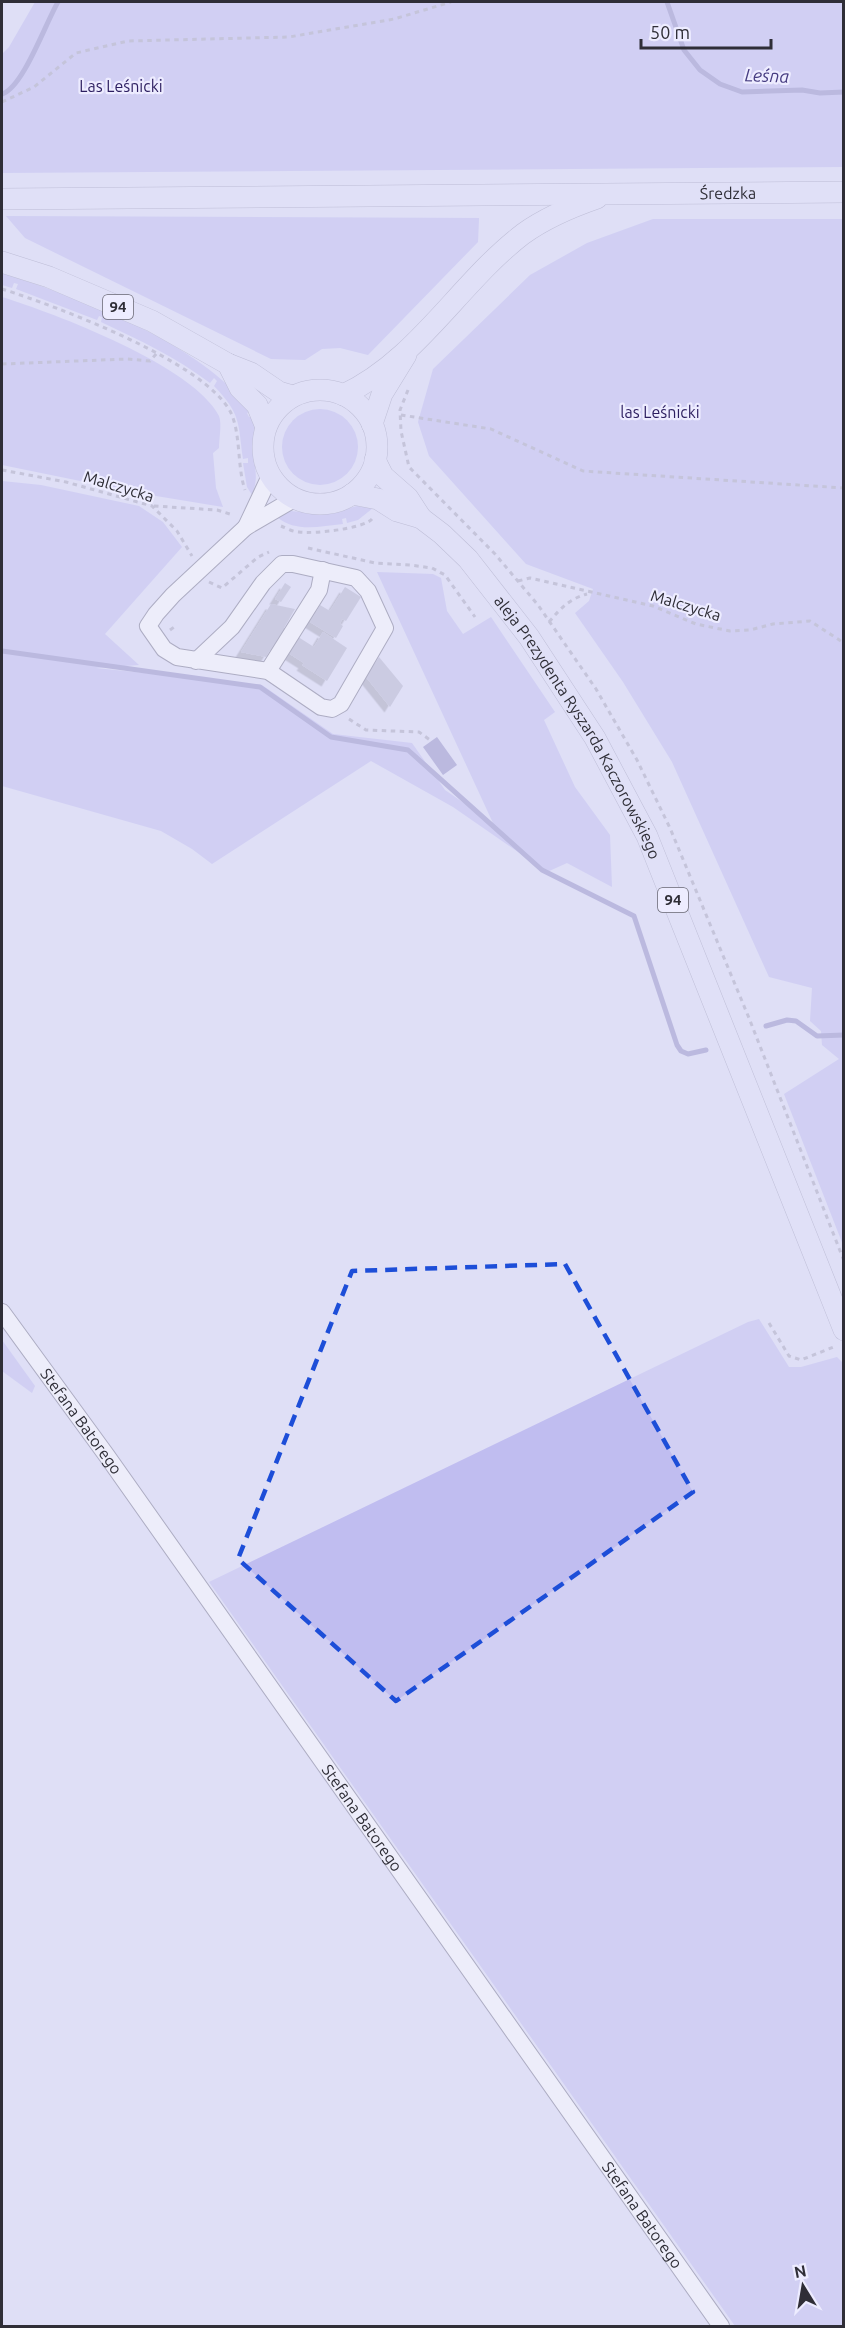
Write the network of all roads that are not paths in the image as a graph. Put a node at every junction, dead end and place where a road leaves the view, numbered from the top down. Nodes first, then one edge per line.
1 (843, 192) edge
2 (612, 194) junction
3 (2, 199) edge
4 (2, 262) edge
5 (411, 347) junction
6 (228, 364) junction
7 (343, 395) junction
8 (293, 396) junction
9 (372, 424) junction
10 (266, 427) junction
11 (375, 460) junction
12 (270, 476) junction
13 (352, 494) junction
14 (294, 499) junction
15 (421, 518) junction
16 (240, 521) junction
17 (323, 570) junction
18 (196, 661) junction
19 (268, 671) junction
20 (2, 1312) edge
21 (843, 1330) edge
22 (721, 2326) edge

1 - 2 main road, Średzka
2 - 3 main road, Średzka
2 - 5 main road
4 - 6 main road, 94
5 - 7 main road
5 - 9 main road
6 - 8 main road, 94
6 - 10 main road
7 - 8 main road
7 - 9 main road
8 - 10 main road
9 - 11 main road
10 - 12 main road
11 - 13 main road
11 - 15 main road, aleja Prezydenta Ryszarda Kaczorowskiego / 94
12 - 14 main road
12 - 16 lane
13 - 14 main road
13 - 15 main road, aleja Prezydenta Ryszarda Kaczorowskiego / 94
14 - 16 lane
15 - 21 main road, aleja Prezydenta Ryszarda Kaczorowskiego / 94
16 - 18 lane
17 - 18 lane
17 - 19 lane
17 - 19 lane
18 - 19 lane
20 - 22 lane, Stefana Batorego

